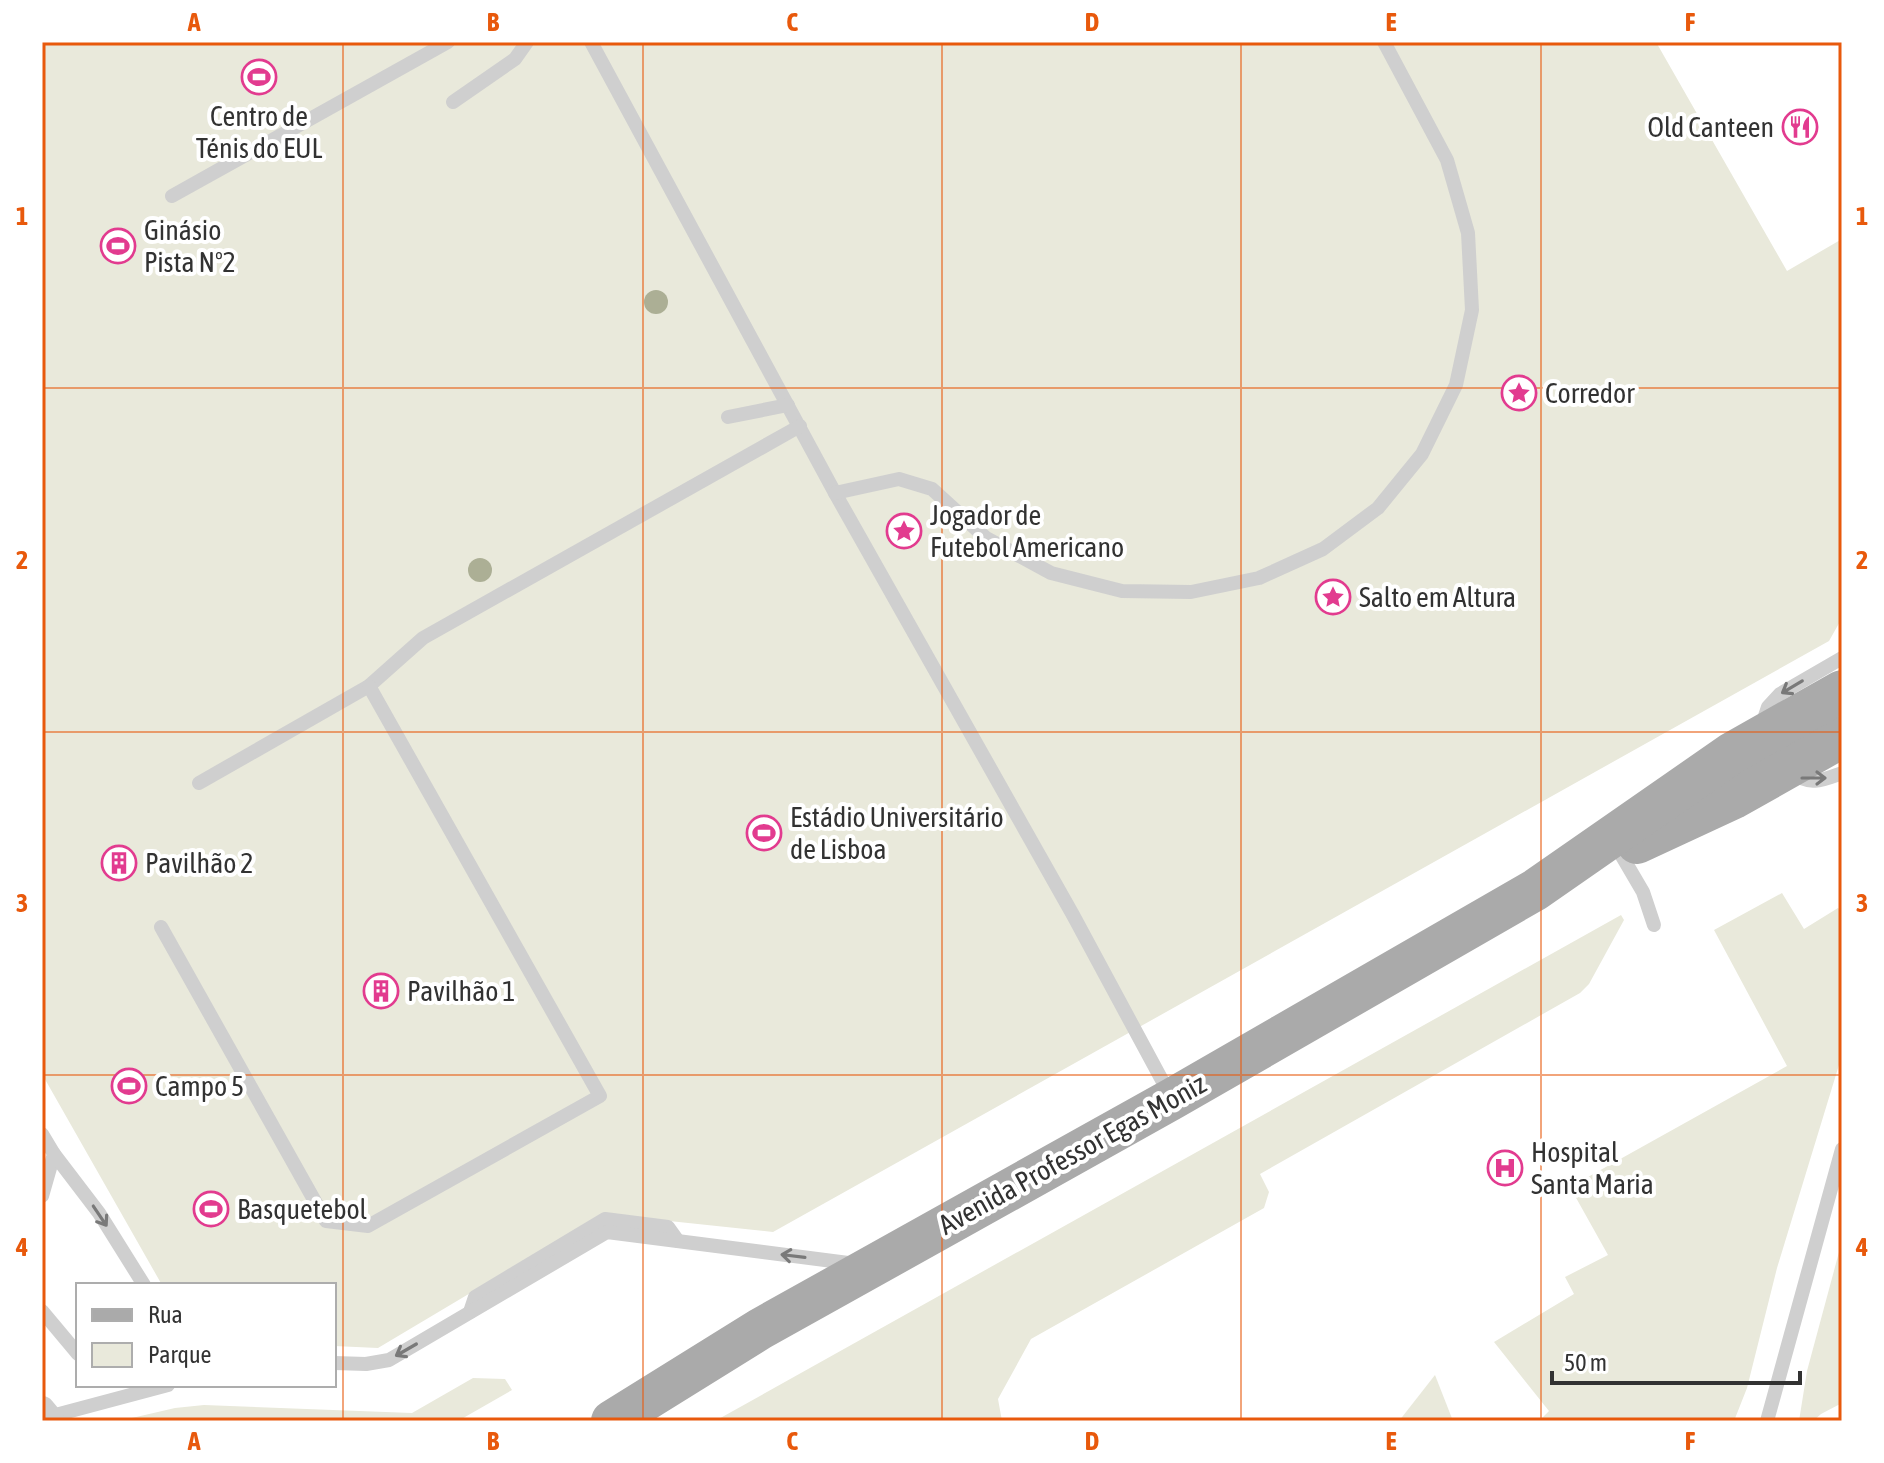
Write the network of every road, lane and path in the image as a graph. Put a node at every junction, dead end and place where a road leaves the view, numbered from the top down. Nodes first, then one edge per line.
1 (448, 42) edge
2 (527, 42) edge
3 (591, 42) edge
4 (1384, 42) edge
5 (453, 102) dead end
6 (172, 196) dead end
7 (788, 405) junction
8 (728, 417) dead end
9 (800, 426) junction
10 (835, 493) junction
11 (1842, 658) edge
12 (369, 686) junction
13 (1842, 691) edge
14 (1842, 737) edge
15 (1779, 747) junction
16 (1842, 773) edge
17 (199, 783) dead end
18 (1619, 851) junction
19 (1535, 890) junction
20 (1654, 925) dead end
21 (161, 927) dead end
22 (1172, 1099) junction
23 (42, 1134) edge
24 (1842, 1149) edge
25 (54, 1154) junction
26 (42, 1196) edge
27 (870, 1266) junction
28 (143, 1283) edge
29 (42, 1311) edge
30 (76, 1352) edge
31 (336, 1363) edge
32 (160, 1387) edge
33 (47, 1416) edge
34 (612, 1421) edge
35 (1767, 1421) edge

1 - 6 lane
2 - 5 lane
3 - 7 lane
4 - 10 lane
7 - 8 lane
7 - 9 lane
9 - 10 lane
9 - 12 lane
10 - 22 lane
11 -> 15 lane
12 - 17 lane
12 - 21 lane
13 - 15 main road, Avenida Professor Egas Moniz
14 - 15 main road, Avenida Professor Egas Moniz
15 -> 16 lane
15 - 18 main road, Avenida Professor Egas Moniz
15 - 19 main road, Avenida Professor Egas Moniz
18 - 19 main road, Avenida Professor Egas Moniz
18 - 20 lane
19 - 22 main road, Avenida Professor Egas Moniz
22 - 27 main road, Avenida Professor Egas Moniz
23 - 25 lane
24 - 35 lane
25 - 26 lane
25 -> 28 lane
27 -> 31 lane
27 - 34 main road, Avenida Professor Egas Moniz
29 - 30 lane
32 - 33 lane

